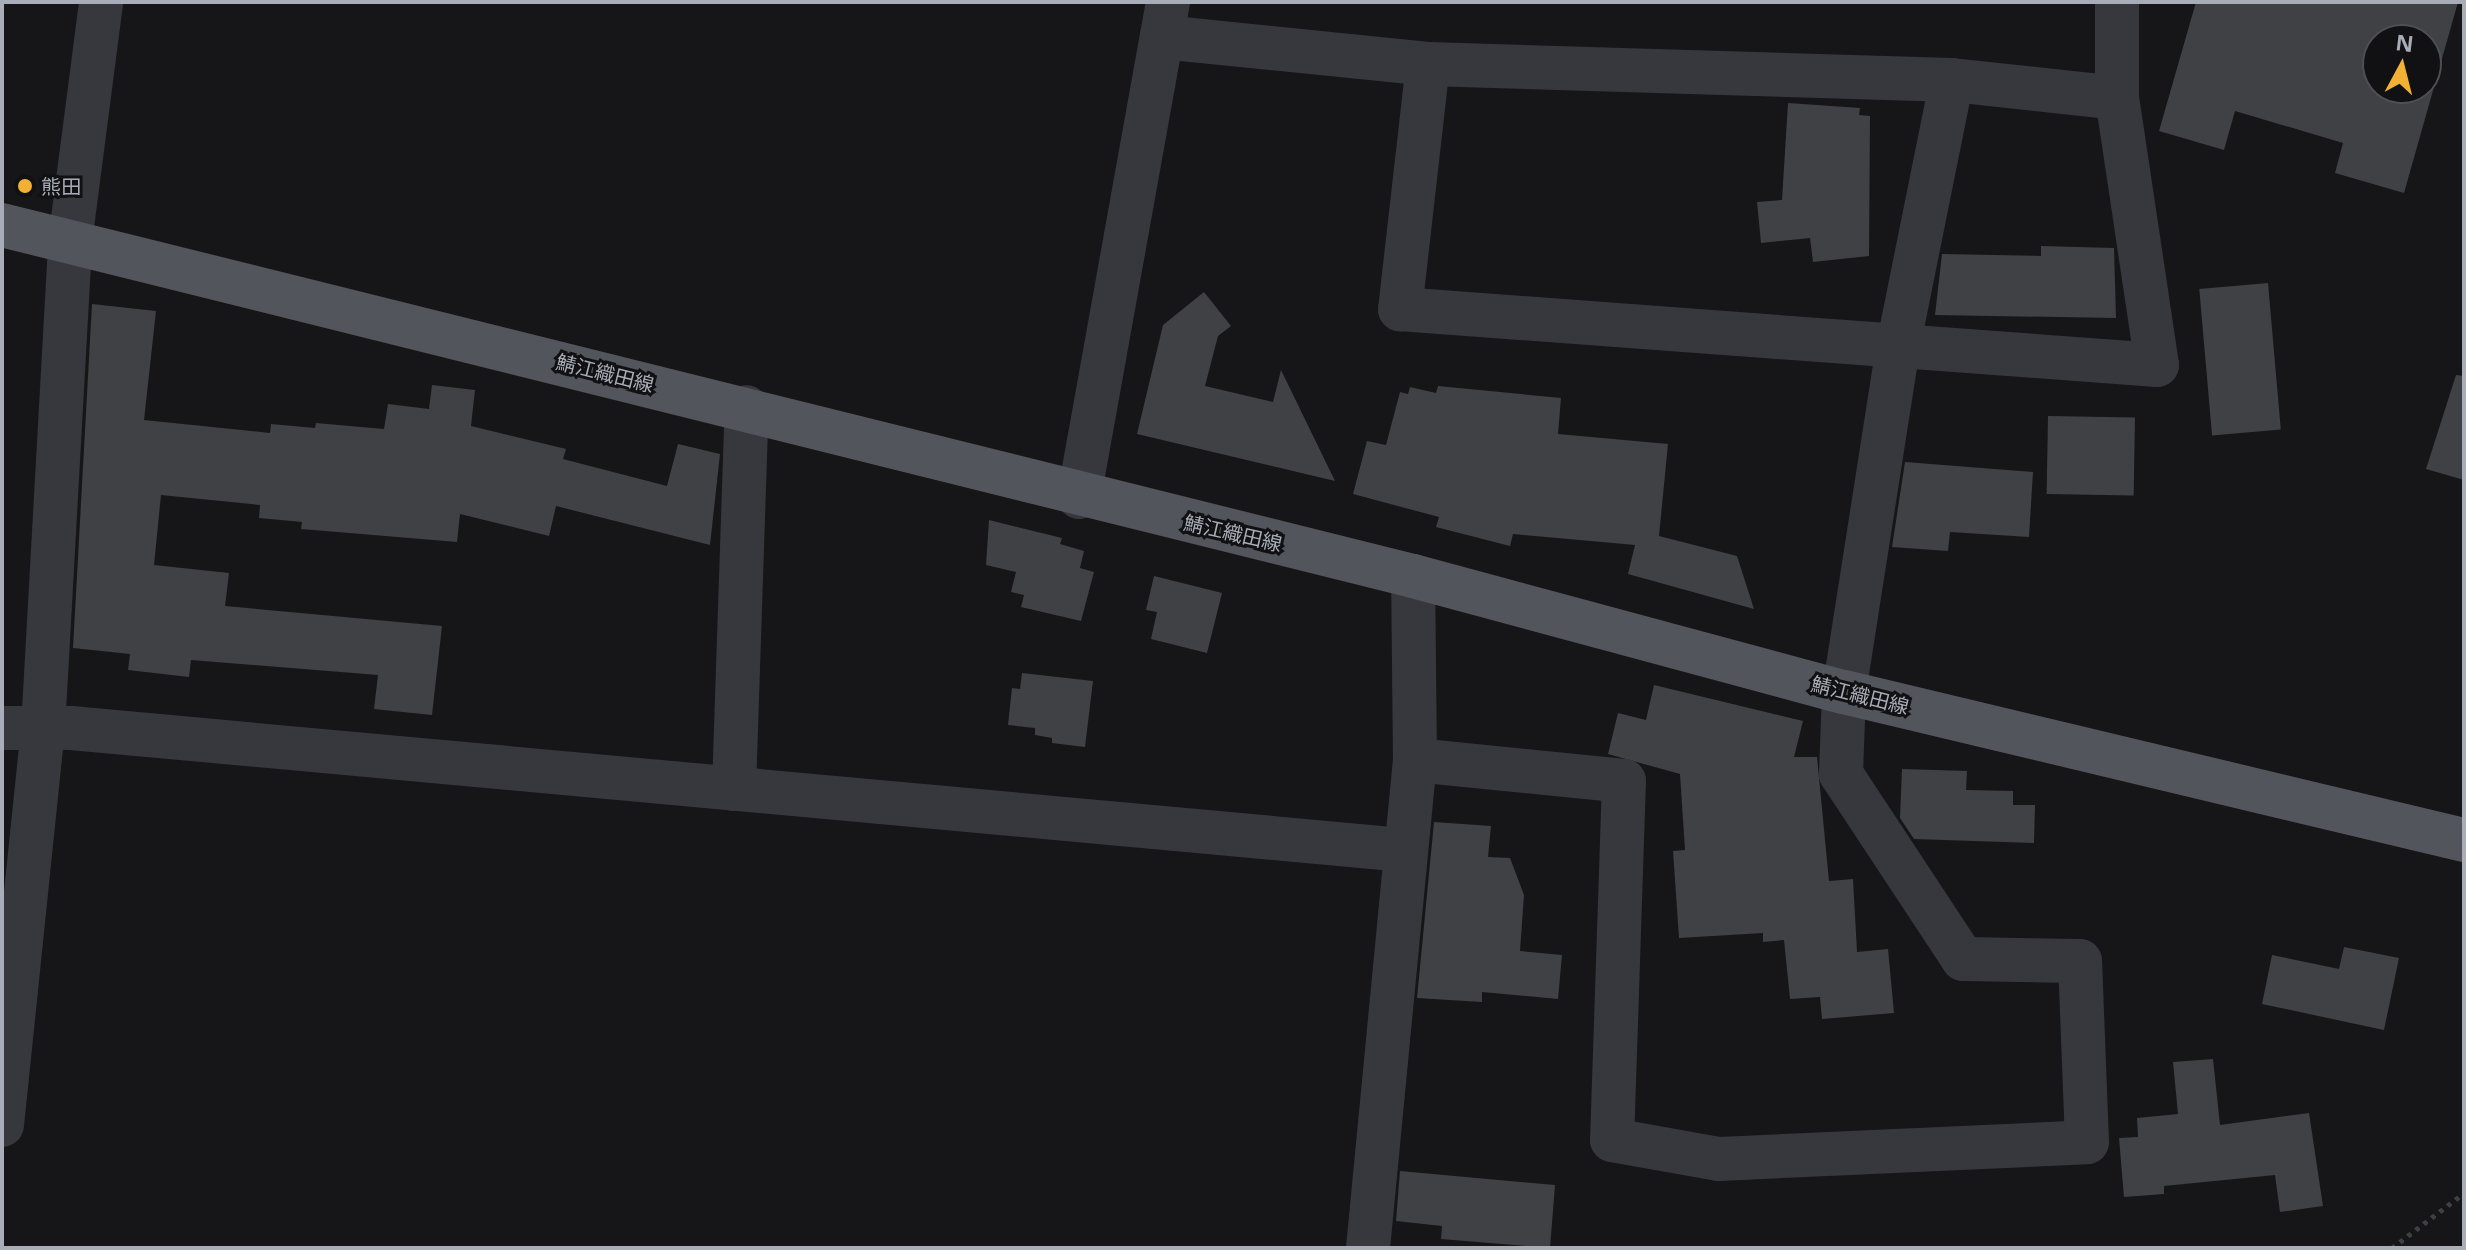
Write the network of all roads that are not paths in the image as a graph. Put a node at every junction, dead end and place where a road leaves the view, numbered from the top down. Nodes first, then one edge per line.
1 (101, 2) edge
2 (2117, 2) edge
3 (1165, 19) edge
4 (1428, 64) junction
5 (1952, 80) junction
6 (2117, 98) junction
7 (2, 225) edge
8 (70, 242) junction
9 (1899, 342) junction
10 (747, 407) junction
11 (1079, 497) junction
12 (1413, 576) junction
13 (1844, 692) junction
14 (23, 728) edge
15 (1415, 760) junction
16 (734, 789) junction
17 (2464, 840) edge
18 (1404, 850) junction
19 (2, 1125) edge
20 (1368, 1248) edge

1 - 8 street
2 - 6 street
3 - 4 street
3 - 11 street
4 - 5 street
4 - 9 street
5 - 6 street
5 - 9 street
6 - 9 street
7 - 8 main road, 鯖江織田線
8 - 10 main road, 鯖江織田線
8 - 14 street
9 - 13 street
10 - 11 main road, 鯖江織田線
10 - 16 street
11 - 12 main road, 鯖江織田線
12 - 13 main road, 鯖江織田線
12 - 15 street
13 - 15 street
13 - 17 main road, 鯖江織田線
14 - 16 street
14 - 19 street
15 - 18 street
16 - 18 street
18 - 20 street

